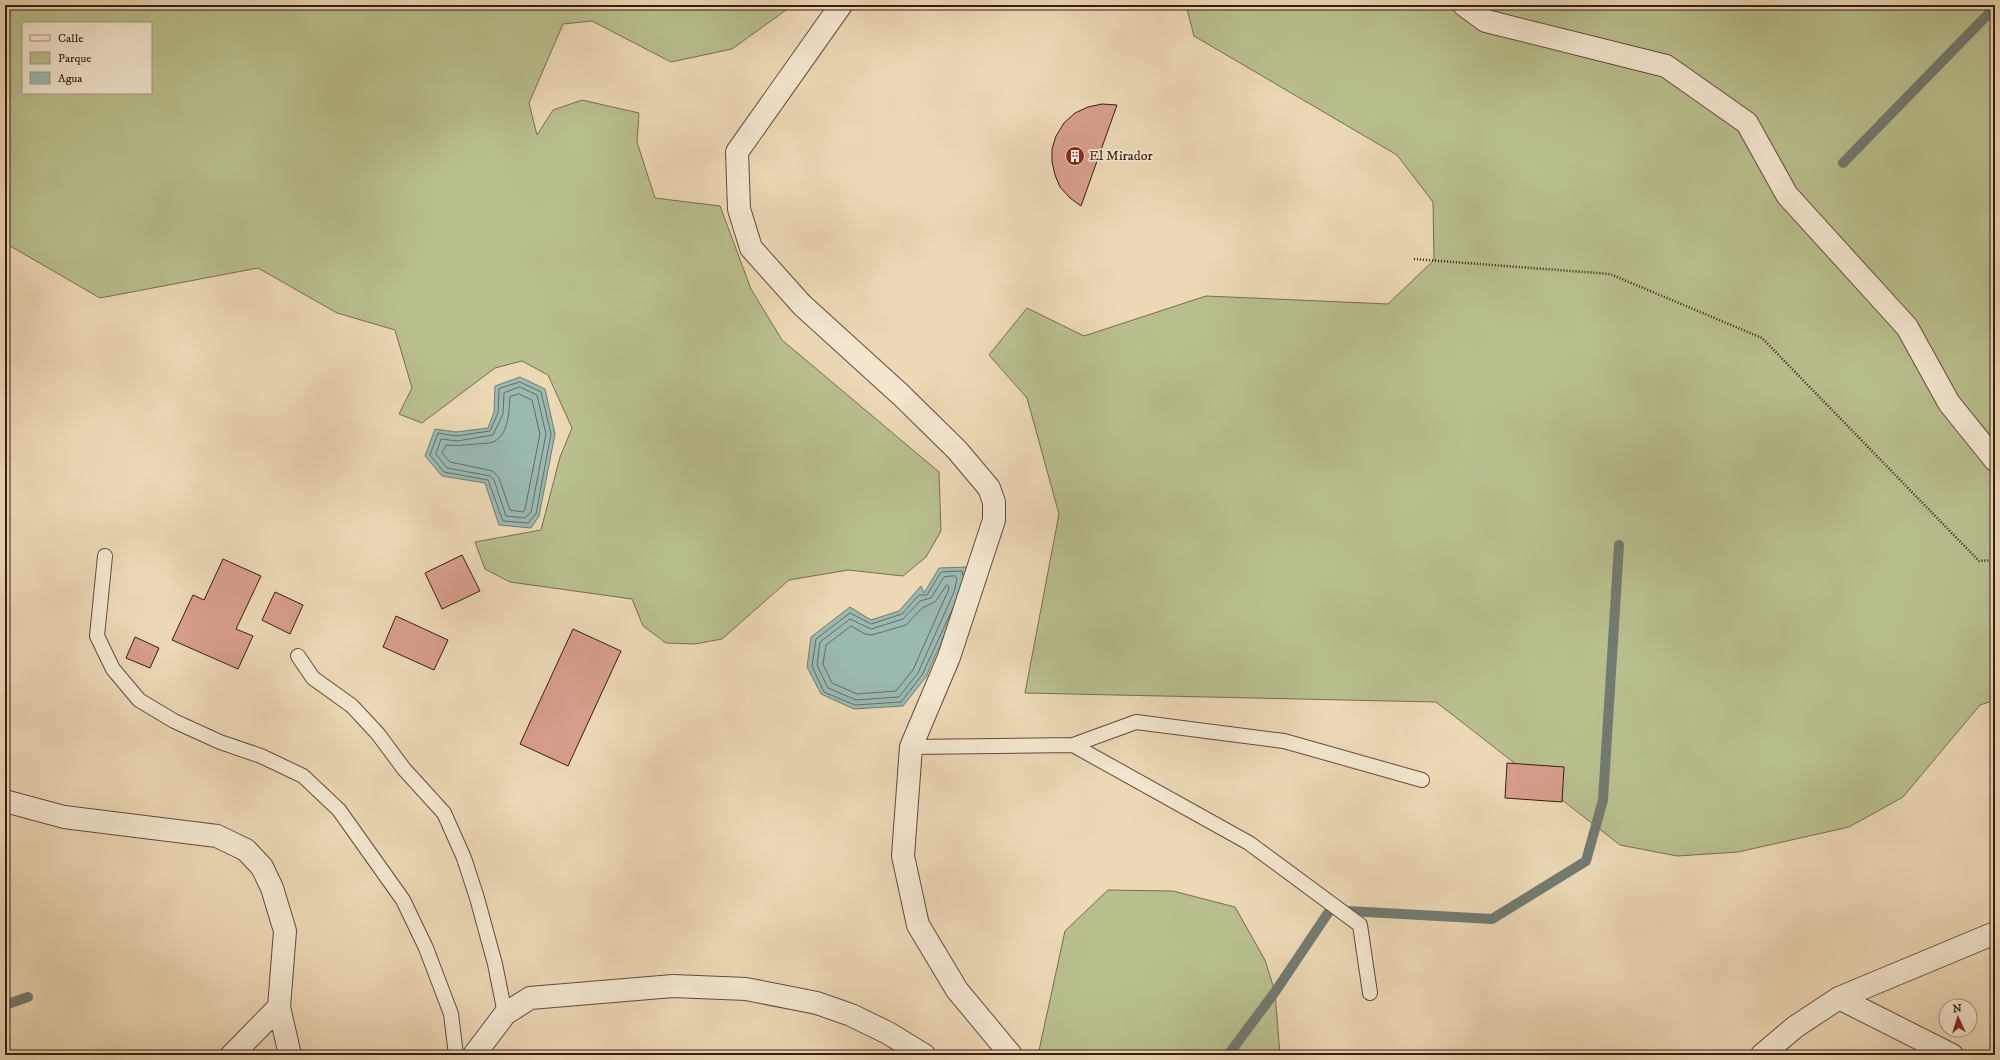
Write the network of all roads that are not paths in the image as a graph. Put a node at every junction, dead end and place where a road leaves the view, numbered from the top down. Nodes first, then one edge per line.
1 (841, 5) edge
2 (1464, 5) edge
3 (1995, 460) edge
4 (105, 556) dead end
5 (298, 656) dead end
6 (1073, 745) junction
7 (911, 747) junction
8 (1422, 780) dead end
9 (5, 801) edge
10 (1995, 933) edge
11 (1370, 993) dead end
12 (1838, 998) junction
13 (279, 1007) junction
14 (505, 1014) junction
15 (232, 1055) edge
16 (290, 1055) edge
17 (456, 1055) edge
18 (474, 1055) edge
19 (924, 1055) edge
20 (1011, 1055) edge
21 (1762, 1055) edge
22 (1952, 1055) edge

1 - 7 street
2 - 3 street
4 - 17 lane
5 - 14 lane
6 - 7 lane
6 - 8 lane
6 - 11 lane
7 - 20 street
9 - 13 street
10 - 12 street
12 - 21 street
12 - 22 street
13 - 15 street
13 - 16 street
14 - 18 street
14 - 19 street

